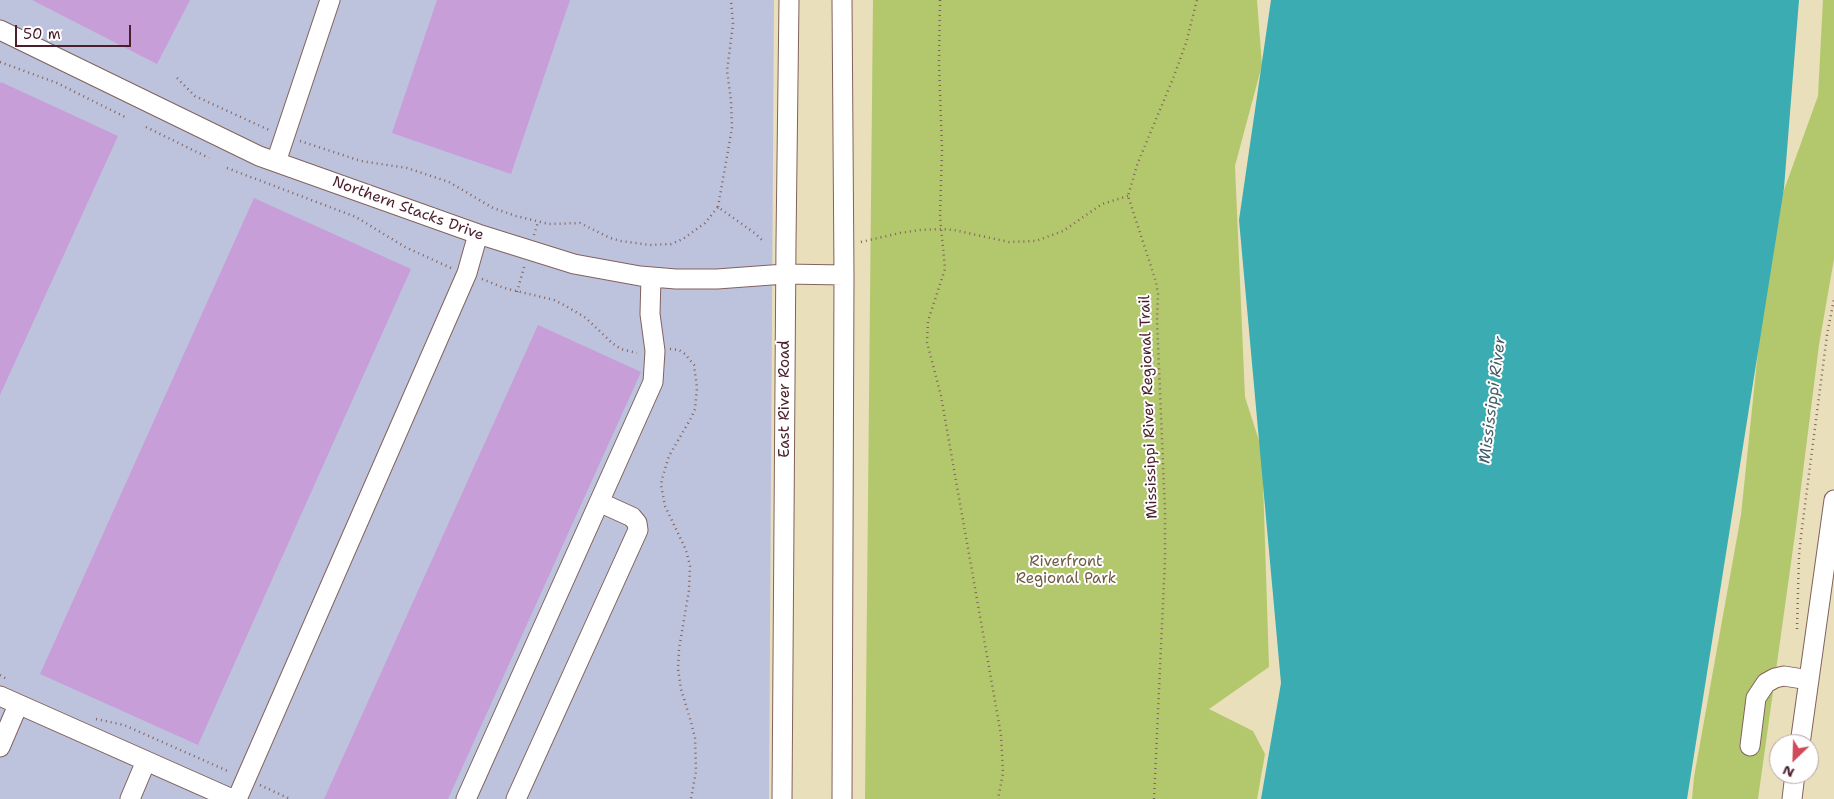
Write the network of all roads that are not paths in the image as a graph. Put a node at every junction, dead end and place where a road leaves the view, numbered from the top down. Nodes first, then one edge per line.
1 (330, 0) edge
2 (789, 0) edge
3 (842, 0) edge
4 (0, 30) edge
5 (276, 162) junction
6 (478, 234) junction
7 (785, 274) junction
8 (844, 275) junction
9 (652, 277) junction
10 (1834, 500) edge
11 (599, 502) junction
12 (1809, 680) junction
13 (5, 688) edge
14 (18, 705) junction
15 (1801, 734) edge
16 (1750, 746) dead end
17 (0, 747) edge
18 (146, 761) junction
19 (1794, 784) edge
20 (130, 799) edge
21 (232, 799) edge
22 (237, 799) edge
23 (466, 799) edge
24 (516, 799) edge
25 (782, 799) edge
26 (842, 799) edge
27 (1792, 799) edge

1 - 5 street
2 - 7 street, East River Road
3 - 8 street
4 - 5 street, Northern Stacks Drive
5 - 6 street, Northern Stacks Drive
6 - 9 street, Northern Stacks Drive
6 - 22 street
7 - 8 street, Northern Stacks Drive
7 - 9 street, Northern Stacks Drive
7 - 25 street, East River Road
8 - 26 street
9 - 11 street
10 - 12 street
11 - 23 street
11 - 24 street
12 - 15 street
12 - 16 street
13 - 14 street
14 - 17 street
14 - 18 street
18 - 20 street
18 - 21 street
19 - 27 street

